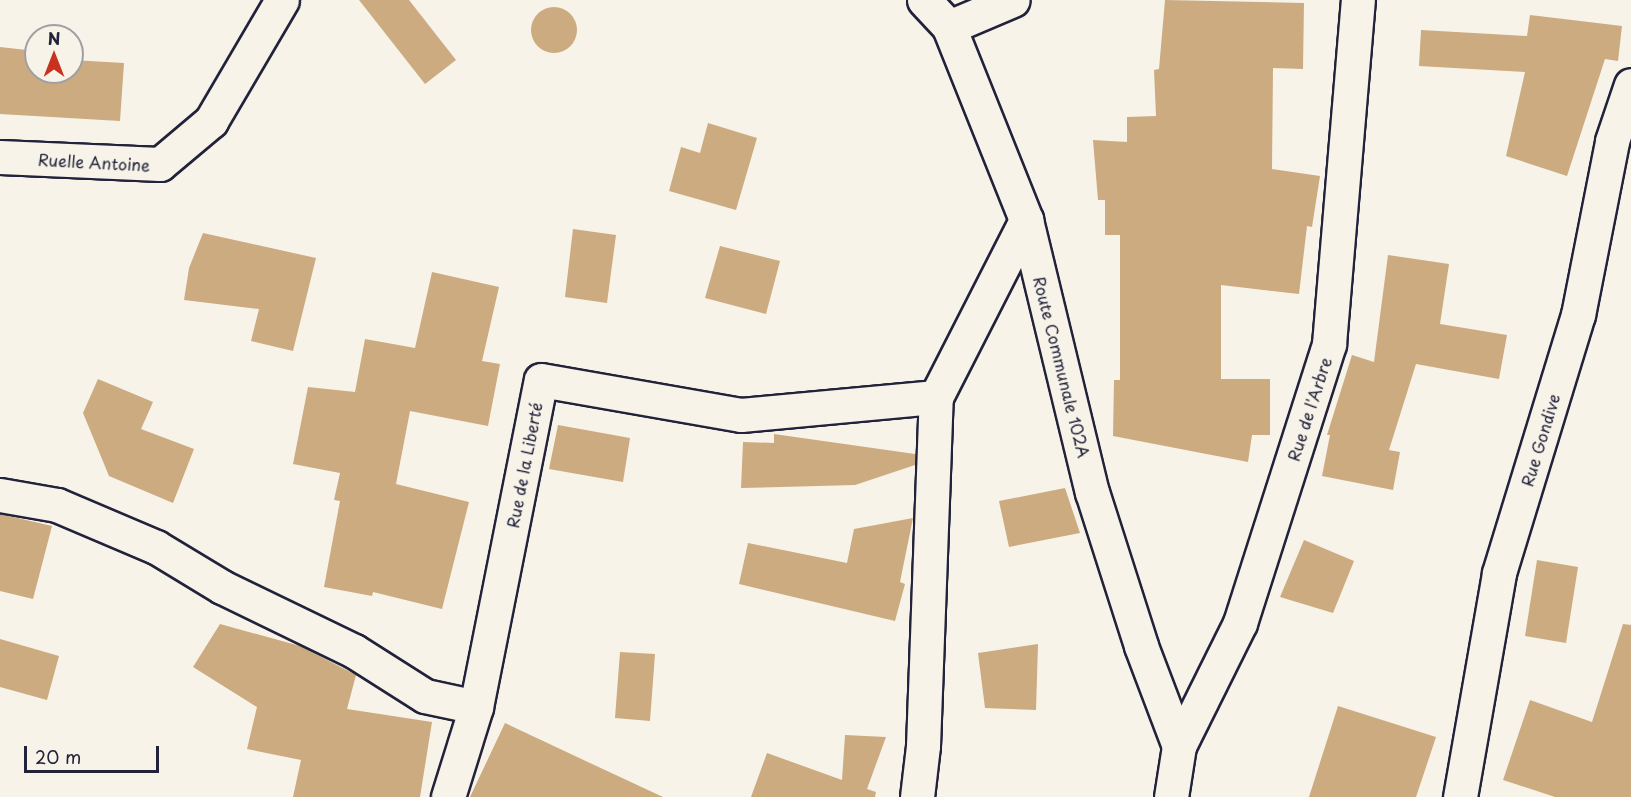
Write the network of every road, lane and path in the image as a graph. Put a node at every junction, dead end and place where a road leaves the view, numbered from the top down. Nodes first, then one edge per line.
1 (282, 0) edge
2 (924, 0) edge
3 (1013, 0) edge
4 (1358, 0) edge
5 (949, 27) junction
6 (1631, 85) edge
7 (0, 157) edge
8 (1026, 220) junction
9 (936, 397) junction
10 (0, 495) edge
11 (476, 707) junction
12 (1179, 746) junction
13 (448, 797) edge
14 (917, 797) edge
15 (1171, 797) edge
16 (1460, 797) edge

1 - 7 street, Ruelle Antoine
2 - 5 street, Route Communale 102A
3 - 5 street
4 - 12 street, Rue de l'Arbre
5 - 8 street, Route Communale 102A
6 - 16 street, Rue Gondive
8 - 9 street
8 - 12 street, Route Communale 102A
9 - 11 street, Rue de la Liberté
9 - 14 street
10 - 11 street
11 - 13 street, Rue de la Liberté
12 - 15 street, Rue de l'Arbre

